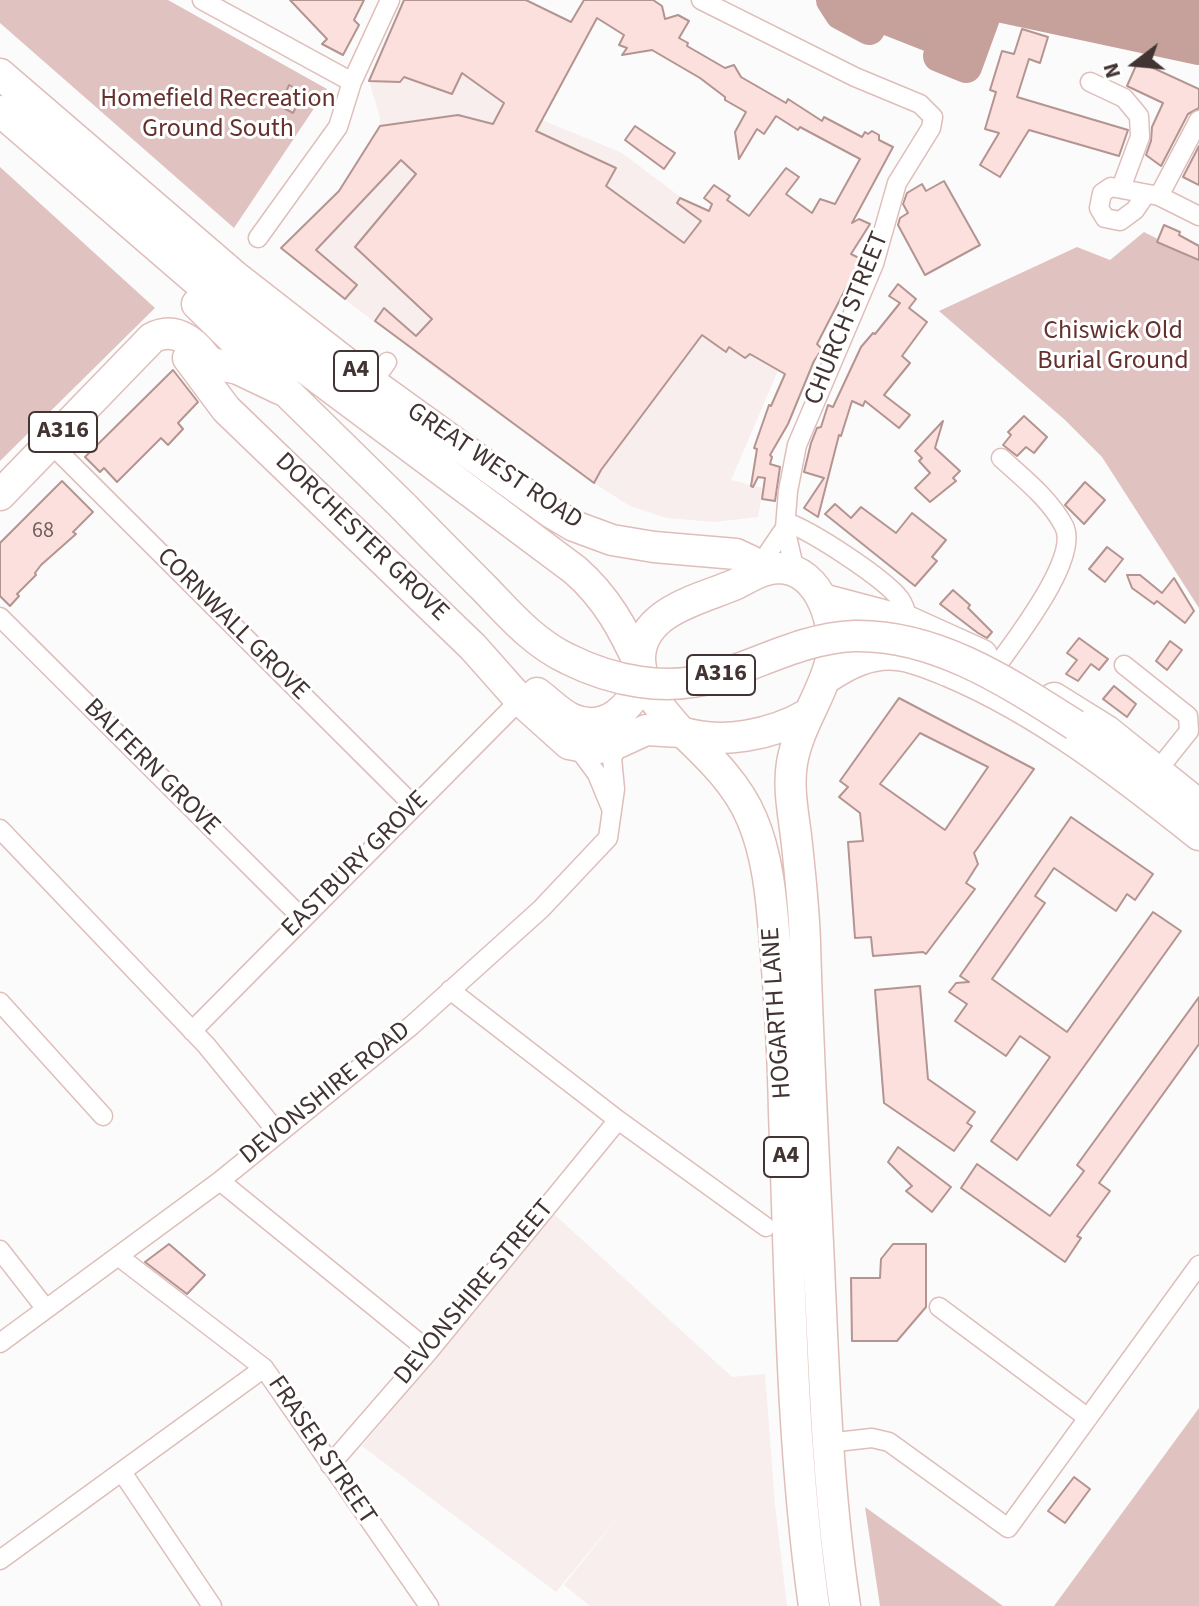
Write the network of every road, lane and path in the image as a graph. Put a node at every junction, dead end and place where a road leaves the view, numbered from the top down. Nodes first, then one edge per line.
1 (202, 0) edge
2 (390, 0) edge
3 (701, 0) edge
4 (0, 74) edge
5 (352, 82) junction
6 (1090, 82) dead end
7 (0, 111) edge
8 (0, 120) edge
9 (1199, 120) edge
10 (1121, 188) junction
11 (1152, 195) junction
12 (1199, 216) edge
13 (258, 238) dead end
14 (198, 360) junction
15 (287, 392) junction
16 (51, 444) junction
17 (1001, 458) dead end
18 (0, 495) edge
19 (786, 525) junction
20 (763, 570) junction
21 (795, 571) junction
22 (822, 599) junction
23 (0, 617) edge
24 (909, 622) junction
25 (473, 647) junction
26 (999, 663) junction
27 (1124, 665) dead end
28 (643, 673) junction
29 (825, 679) junction
30 (520, 700) junction
31 (808, 714) junction
32 (683, 733) junction
33 (620, 742) junction
34 (577, 747) junction
35 (1157, 771) junction
36 (1199, 805) edge
37 (414, 806) junction
38 (612, 810) junction
39 (1199, 818) edge
40 (0, 829) edge
41 (1199, 835) edge
42 (303, 919) junction
43 (450, 990) junction
44 (0, 1002) edge
45 (192, 1031) junction
46 (103, 1116) dead end
47 (618, 1120) junction
48 (278, 1133) junction
49 (220, 1181) junction
50 (766, 1227) dead end
51 (0, 1250) edge
52 (118, 1256) junction
53 (1199, 1265) edge
54 (939, 1307) dead end
55 (46, 1309) junction
56 (0, 1343) edge
57 (429, 1351) junction
58 (264, 1368) junction
59 (1088, 1418) junction
60 (827, 1443) junction
61 (330, 1465) junction
62 (122, 1472) junction
63 (0, 1560) edge
64 (212, 1606) edge
65 (429, 1606) edge
66 (814, 1606) edge
67 (845, 1606) edge

1 - 5 street
2 - 5 street
3 - 19 street, CHURCH STREET
4 - 20 main road, GREAT WEST ROAD / A4
5 - 13 street
6 - 10 street
7 - 28 main road, GREAT WEST ROAD / A4
8 - 15 main road
9 - 11 street
10 - 11 street
10 - 11 street
11 - 12 street
14 - 15 main road, A316
14 - 16 main road, A316
14 - 25 main road, DORCHESTER GROVE
15 - 39 main road, A316, bridge
16 - 18 main road, A316
16 - 37 street, CORNWALL GROVE
17 - 26 street
19 - 20 street, CHURCH STREET
19 - 21 street, CHURCH STREET
19 - 24 street
20 - 21 main road
20 - 28 main road
21 - 22 main road
22 - 24 main road
22 - 29 main road
23 - 42 street, BALFERN GROVE
24 - 26 main road
25 - 28 main road, DORCHESTER GROVE
25 - 30 main road, DORCHESTER GROVE
26 - 35 main road
27 - 35 street
28 - 32 main road
29 - 31 main road
29 - 41 main road
30 - 34 main road, DORCHESTER GROVE
30 - 37 street, EASTBURY GROVE
31 - 32 main road
31 - 60 main road, HOGARTH LANE / A4
32 - 33 main road, A316
32 - 66 main road, HOGARTH LANE / A4
33 - 34 main road, A316
33 - 38 street, DEVONSHIRE ROAD
34 - 38 street
35 - 36 main road
37 - 42 street, EASTBURY GROVE
38 - 43 street, DEVONSHIRE ROAD
40 - 45 street
42 - 45 street, EASTBURY GROVE
43 - 47 street
43 - 48 street, DEVONSHIRE ROAD
44 - 46 street
45 - 48 street
47 - 50 street
47 - 57 street, DEVONSHIRE STREET
48 - 49 street, DEVONSHIRE ROAD
49 - 52 street, DEVONSHIRE ROAD
49 - 57 street
51 - 55 street
52 - 55 street, DEVONSHIRE ROAD
52 - 58 street, FRASER STREET
53 - 59 street
54 - 59 street
55 - 56 street, DEVONSHIRE ROAD
57 - 61 street, DEVONSHIRE STREET
58 - 61 street, FRASER STREET
58 - 62 street
59 - 60 street
60 - 67 main road, HOGARTH LANE / A4
61 - 65 street, FRASER STREET
62 - 63 street
62 - 64 street

